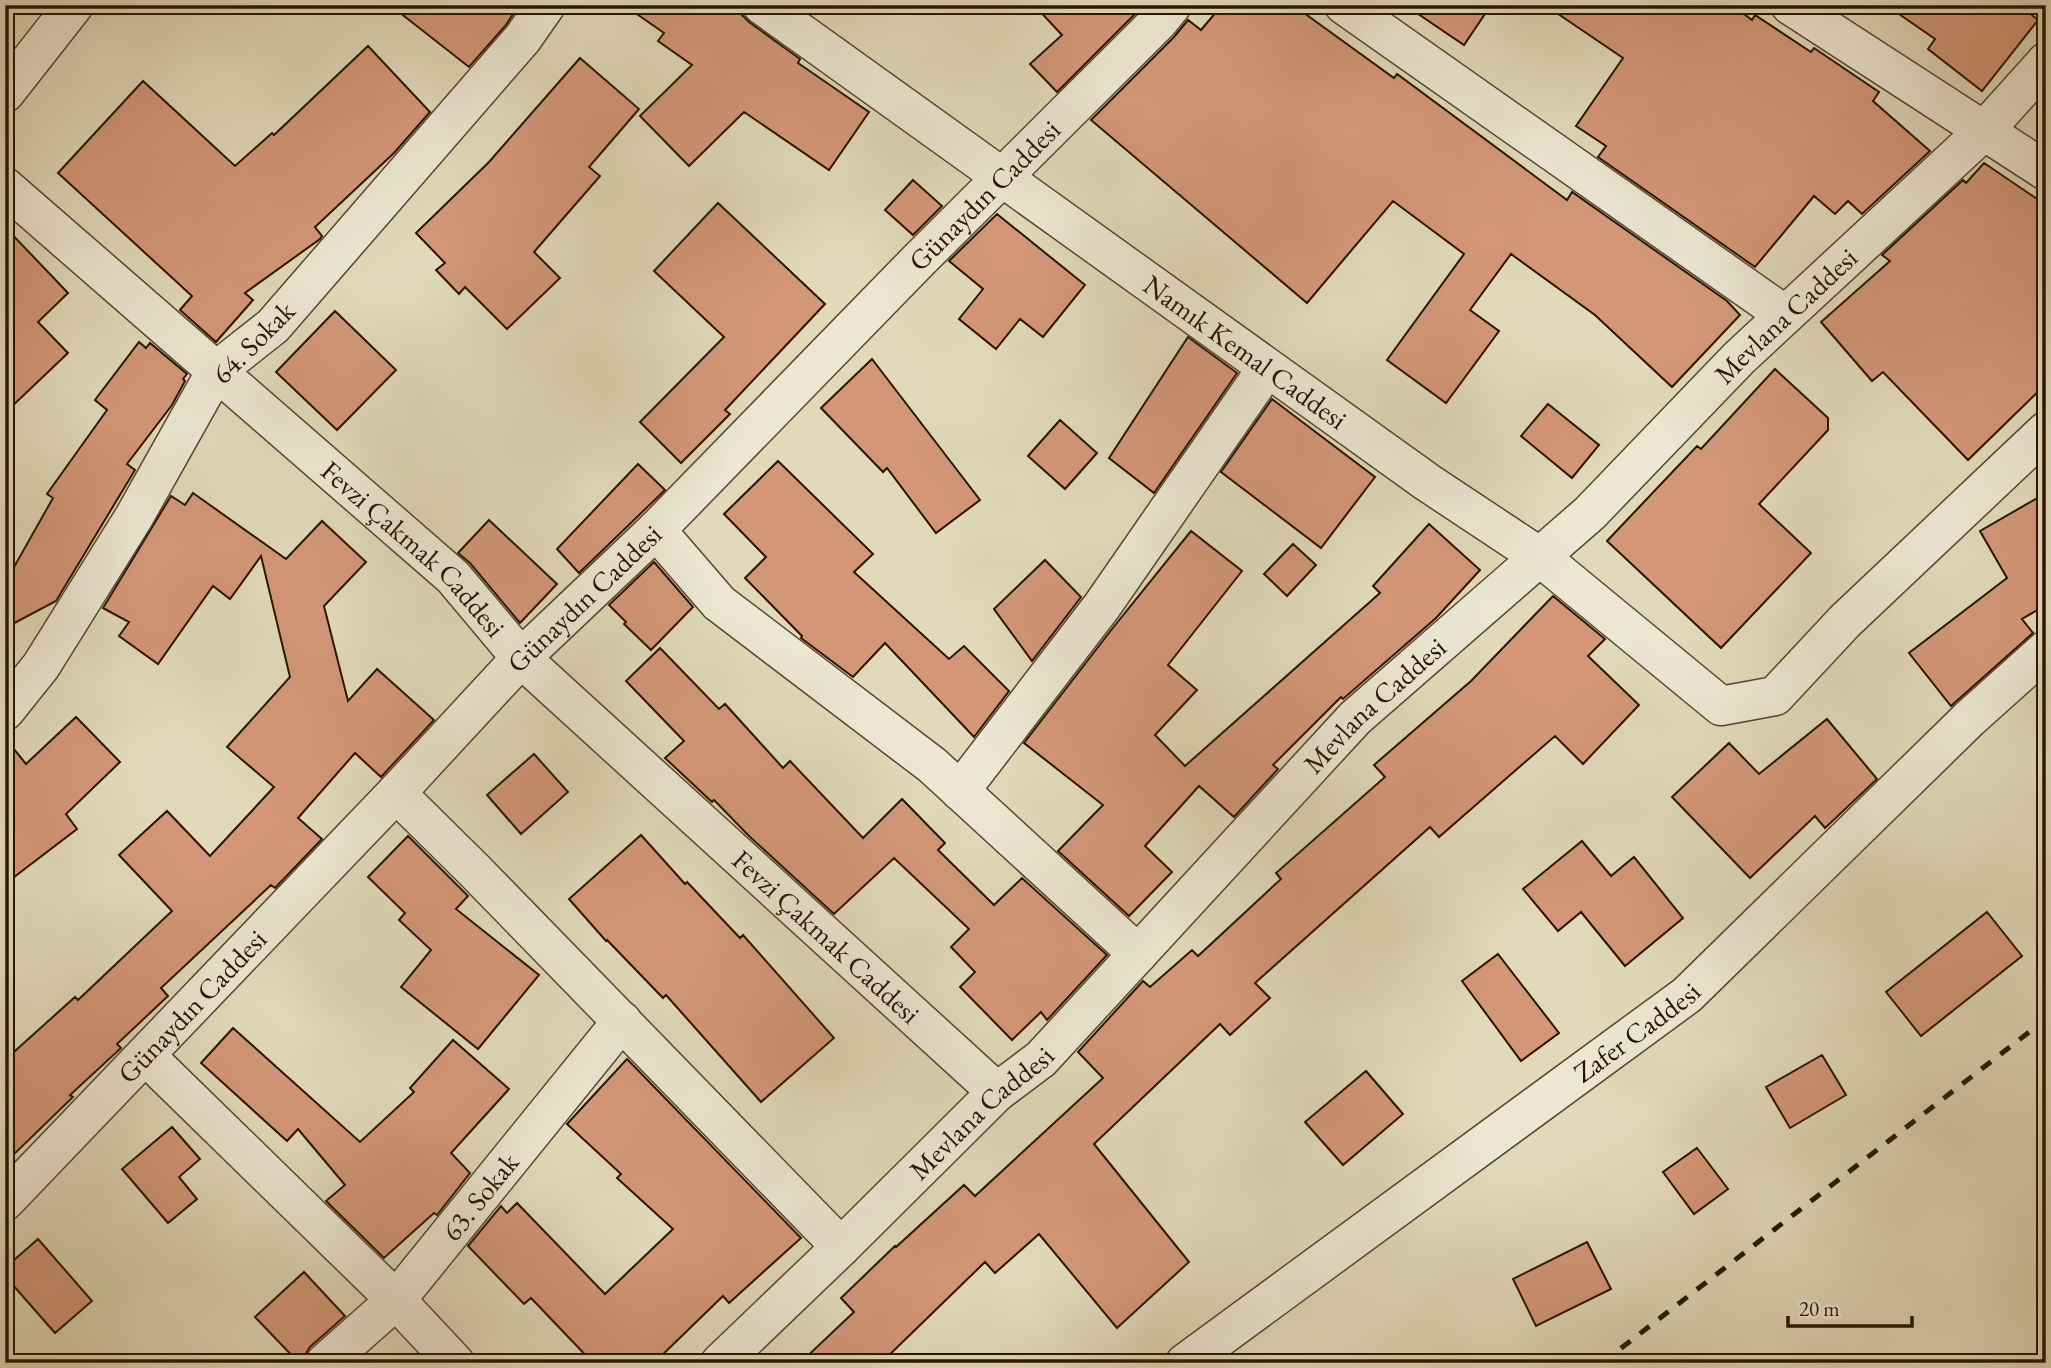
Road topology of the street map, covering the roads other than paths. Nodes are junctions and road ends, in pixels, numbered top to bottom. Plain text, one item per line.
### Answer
1 (74, 5) edge
2 (546, 5) edge
3 (762, 5) edge
4 (1172, 5) edge
5 (1343, 5) edge
6 (1790, 5) edge
7 (2046, 62) edge
8 (5, 93) edge
9 (1984, 131) junction
10 (2046, 171) edge
11 (1001, 178) junction
12 (5, 187) edge
13 (1785, 315) junction
14 (1267, 368) junction
15 (216, 371) junction
16 (2046, 431) edge
17 (656, 530) junction
18 (1540, 557) junction
19 (2046, 650) edge
20 (521, 658) junction
21 (5, 711) edge
22 (960, 791) junction
23 (396, 793) junction
24 (1138, 954) junction
25 (622, 1021) junction
26 (145, 1055) junction
27 (997, 1092) junction
28 (8, 1193) edge
29 (841, 1247) junction
30 (396, 1300) junction
31 (325, 1363) edge
32 (454, 1363) edge
33 (720, 1363) edge
34 (1185, 1363) edge

1 - 8 street
2 - 15 street, 64. Sokak
3 - 11 street, Namık Kemal Caddesi
4 - 11 street, Günaydın Caddesi
5 - 13 street
6 - 9 street
7 - 9 street, Mevlana Caddesi
9 - 10 street
9 - 13 street, Mevlana Caddesi
11 - 14 street, Namık Kemal Caddesi
11 - 17 street, Günaydın Caddesi
12 - 15 street, Fevzi Çakmak Caddesi
13 - 18 street, Mevlana Caddesi
14 - 18 street, Namık Kemal Caddesi
14 - 22 street
15 - 20 street, Fevzi Çakmak Caddesi
15 - 21 street, 64. Sokak
16 - 18 street, Namık Kemal Caddesi
17 - 20 street, Günaydın Caddesi
17 - 22 street
18 - 24 street, Mevlana Caddesi
19 - 34 street, Zafer Caddesi
20 - 23 street, Günaydın Caddesi
20 - 27 street, Fevzi Çakmak Caddesi
22 - 24 street
23 - 25 street
23 - 26 street, Günaydın Caddesi
24 - 27 street, Mevlana Caddesi
25 - 29 street
25 - 30 street, 63. Sokak
26 - 28 street, Günaydın Caddesi
26 - 30 street
27 - 29 street, Mevlana Caddesi
29 - 33 street, Mevlana Caddesi
30 - 31 street, 63. Sokak
30 - 32 street

